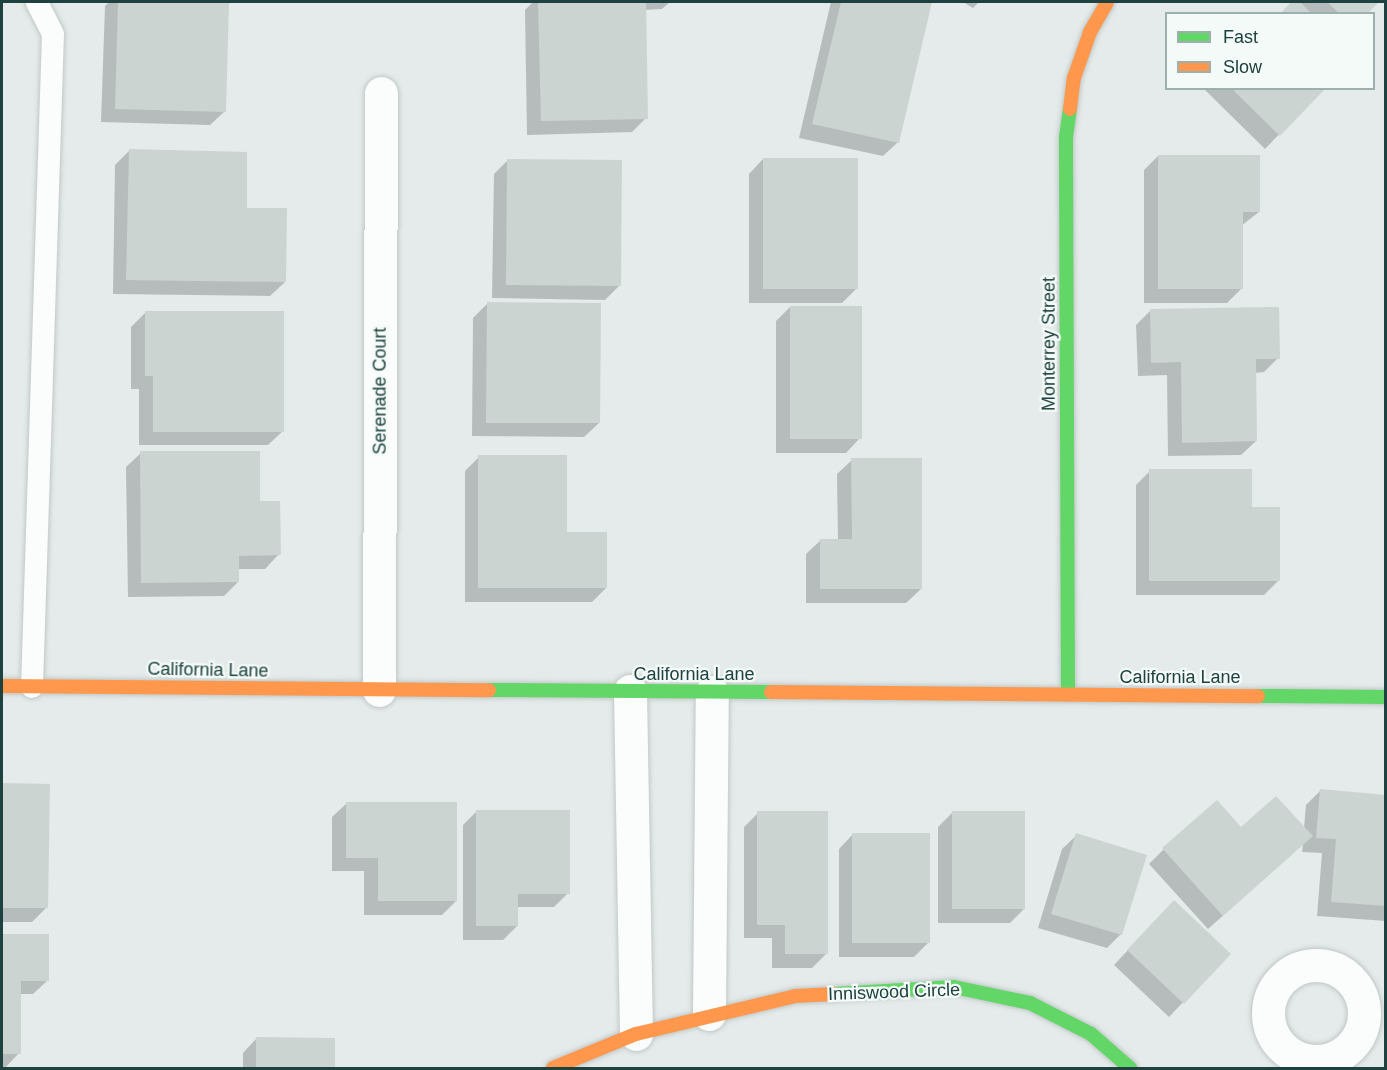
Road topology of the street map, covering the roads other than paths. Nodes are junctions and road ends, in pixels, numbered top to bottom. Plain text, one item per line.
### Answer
1 (37, 2) edge
2 (1107, 2) edge
3 (381, 93) dead end
4 (2, 686) edge
5 (32, 687) junction
6 (379, 690) junction
7 (630, 691) junction
8 (712, 692) junction
9 (1068, 694) junction
10 (1386, 697) edge
11 (709, 1014) junction
12 (636, 1034) junction
13 (553, 1068) edge
14 (1130, 1068) edge

1 - 5 lane
2 - 9 street, Monterrey Street
3 - 6 street, Serenade Court
4 - 5 street, California Lane
5 - 6 street, California Lane
6 - 7 street, California Lane
7 - 8 street, California Lane
7 - 12 street
8 - 9 street, California Lane
8 - 11 street
9 - 10 street, California Lane
11 - 12 street, Inniswood Circle
11 - 14 street, Inniswood Circle
12 - 13 street, Inniswood Circle

